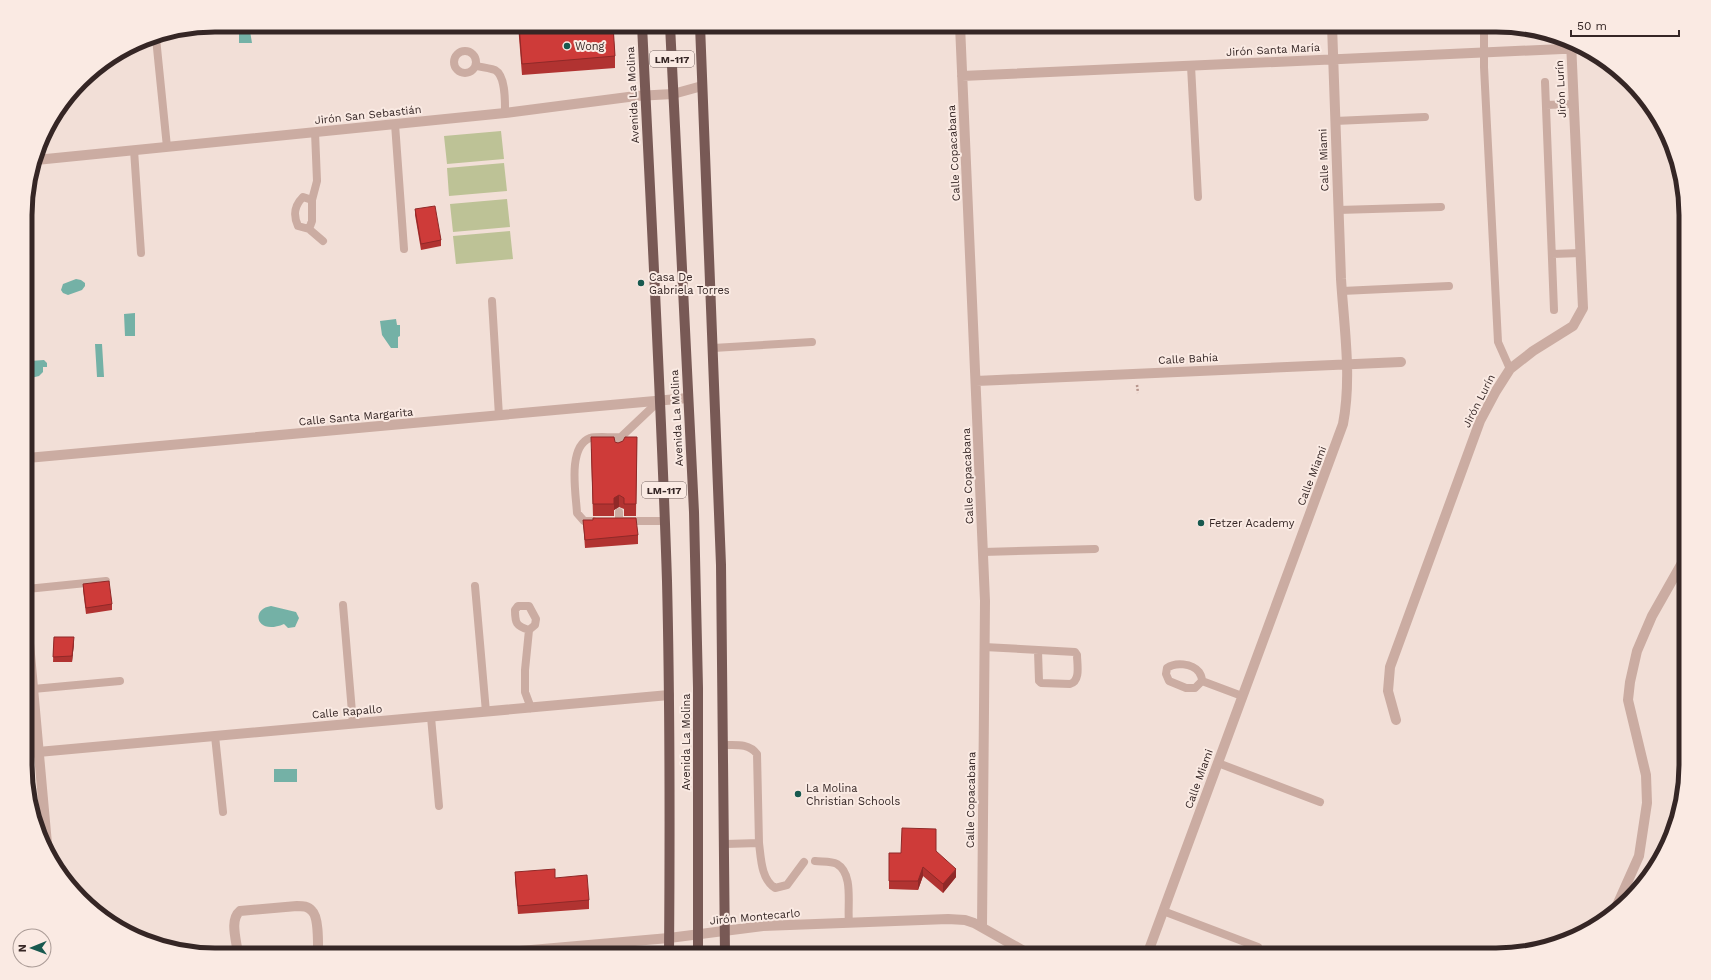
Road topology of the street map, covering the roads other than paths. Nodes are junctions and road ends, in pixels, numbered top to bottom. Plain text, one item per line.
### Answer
1 (642, 32) edge
2 (670, 32) edge
3 (700, 32) edge
4 (960, 32) edge
5 (1332, 32) edge
6 (1484, 32) edge
7 (156, 42) edge
8 (1565, 46) edge
9 (1571, 48) edge
10 (1485, 52) junction
11 (1333, 59) junction
12 (476, 66) dead end
13 (1191, 66) junction
14 (962, 76) junction
15 (1545, 82) dead end
16 (702, 86) junction
17 (673, 94) junction
18 (645, 95) junction
19 (1574, 104) junction
20 (1546, 105) junction
21 (505, 113) junction
22 (1425, 117) dead end
23 (1335, 121) junction
24 (395, 124) junction
25 (315, 132) junction
26 (167, 147) junction
27 (134, 150) junction
28 (41, 160) edge
29 (1198, 197) dead end
30 (312, 200) junction
31 (1441, 207) dead end
32 (1338, 210) junction
33 (308, 228) junction
34 (324, 241) dead end
35 (404, 249) dead end
36 (142, 253) dead end
37 (1581, 253) junction
38 (1552, 254) junction
39 (1449, 286) dead end
40 (1342, 292) junction
41 (492, 301) dead end
42 (1554, 310) dead end
43 (812, 342) dead end
44 (713, 348) junction
45 (1401, 362) dead end
46 (1346, 364) junction
47 (1510, 369) junction
48 (976, 381) junction
49 (688, 398) junction
50 (660, 400) junction
51 (500, 416) junction
52 (621, 437) junction
53 (620, 448) edge
54 (32, 458) edge
55 (619, 512) dead end
56 (598, 521) edge
57 (665, 521) junction
58 (1095, 549) dead end
59 (983, 552) junction
60 (1679, 568) edge
61 (106, 581) edge
62 (475, 586) dead end
63 (32, 588) edge
64 (343, 605) dead end
65 (529, 630) dead end
66 (984, 647) junction
67 (1038, 651) junction
68 (120, 681) dead end
69 (1202, 681) dead end
70 (32, 689) joint
71 (669, 695) junction
72 (1242, 696) junction
73 (532, 708) junction
74 (486, 712) junction
75 (431, 717) junction
76 (1396, 720) dead end
77 (353, 724) junction
78 (215, 736) junction
79 (723, 745) junction
80 (39, 752) junction
81 (32, 753) edge
82 (1218, 763) junction
83 (1320, 802) dead end
84 (439, 806) dead end
85 (223, 812) dead end
86 (46, 836) edge
87 (759, 843) junction
88 (725, 844) junction
89 (815, 861) dead end
90 (804, 862) dead end
91 (1619, 901) edge
92 (1164, 911) junction
93 (849, 923) junction
94 (982, 927) junction
95 (725, 931) junction
96 (698, 935) junction
97 (669, 938) junction
98 (1258, 947) dead end
99 (237, 948) edge
100 (318, 948) edge
101 (554, 948) edge
102 (669, 948) edge
103 (698, 948) edge
104 (726, 948) edge
105 (1020, 948) edge
106 (1150, 948) edge

1 - 18 main road, Avenida La Molina / LM-117
2 - 17 main road, Avenida La Molina / LM-117
3 - 16 main road, LM-117
4 - 14 street, Calle Copacabana
5 - 11 street, Calle Miami
6 - 10 lane
7 - 26 lane
8 - 10 street, Jirón Santa María
9 - 19 street, Jirón Lurín
10 - 11 street, Jirón Santa María
10 - 47 lane
11 - 13 street, Jirón Santa María
11 - 23 street, Calle Miami
12 - 21 lane
13 - 14 street, Jirón Santa María
13 - 29 lane
14 - 48 street, Calle Copacabana
15 - 20 lane
16 - 17 street, Jirón San Sebastián
16 - 44 main road, LM-117
17 - 18 street, Jirón San Sebastián
17 - 49 main road, Avenida La Molina / LM-117
18 - 21 street, Jirón San Sebastián
18 - 50 main road, Avenida La Molina / LM-117
19 - 20 lane
19 - 37 street, Jirón Lurín
20 - 38 lane
21 - 24 street, Jirón San Sebastián
22 - 23 lane
23 - 32 street, Calle Miami
24 - 25 street, Jirón San Sebastián
24 - 35 lane
25 - 26 street, Jirón San Sebastián
25 - 30 lane
26 - 27 street, Jirón San Sebastián
27 - 28 street, Jirón San Sebastián
27 - 36 lane
30 - 33 lane
30 - 33 lane
31 - 32 lane
32 - 40 street, Calle Miami
33 - 34 lane
37 - 38 lane
37 - 47 street, Jirón Lurín
38 - 42 lane
39 - 40 lane
40 - 46 street, Calle Miami
41 - 51 lane
43 - 44 lane
44 - 79 main road, LM-117
45 - 46 street, Calle Bahía
46 - 48 street, Calle Bahía
46 - 72 street, Calle Miami
47 - 76 street, Jirón Lurín
48 - 59 street, Calle Copacabana
49 - 50 street, Calle Santa Margarita
49 - 96 main road, Avenida La Molina / LM-117
50 - 51 street, Calle Santa Margarita
50 - 52 lane
50 - 57 main road, Avenida La Molina / LM-117
51 - 54 street, Calle Santa Margarita
52 - 53 lane
52 - 56 lane
55 - 57 lane
57 - 71 main road, Avenida La Molina / LM-117
58 - 59 lane
59 - 66 street, Calle Copacabana
60 - 91 street
61 - 63 lane
62 - 74 lane
64 - 77 lane
65 - 73 lane
66 - 67 lane
66 - 94 street, Calle Copacabana
67 - 67 lane
68 - 70 lane
69 - 72 lane
70 - 80 street
71 - 73 street, Calle Rapallo
71 - 97 main road, Avenida La Molina / LM-117
72 - 82 street, Calle Miami
73 - 74 street, Calle Rapallo
74 - 75 street, Calle Rapallo
75 - 77 street, Calle Rapallo
75 - 84 lane
77 - 78 street, Calle Rapallo
78 - 80 street, Calle Rapallo
78 - 85 lane
79 - 87 lane
79 - 88 main road, LM-117
80 - 81 street, Calle Rapallo
80 - 86 street
82 - 83 lane
82 - 92 street, Calle Miami
87 - 88 lane
87 - 90 lane
88 - 95 main road, LM-117
89 - 93 lane
92 - 98 lane
92 - 106 street, Calle Miami
93 - 94 street, Jirón Montecarlo
93 - 95 street, Jirón Montecarlo
94 - 105 street, Jirón Montecarlo
95 - 96 street, Jirón Montecarlo
95 - 104 main road, LM-117
96 - 97 street, Jirón Montecarlo
96 - 103 main road, Avenida La Molina / LM-117
97 - 101 street, Jirón Montecarlo
97 - 102 main road, Avenida La Molina / LM-117
99 - 100 street

